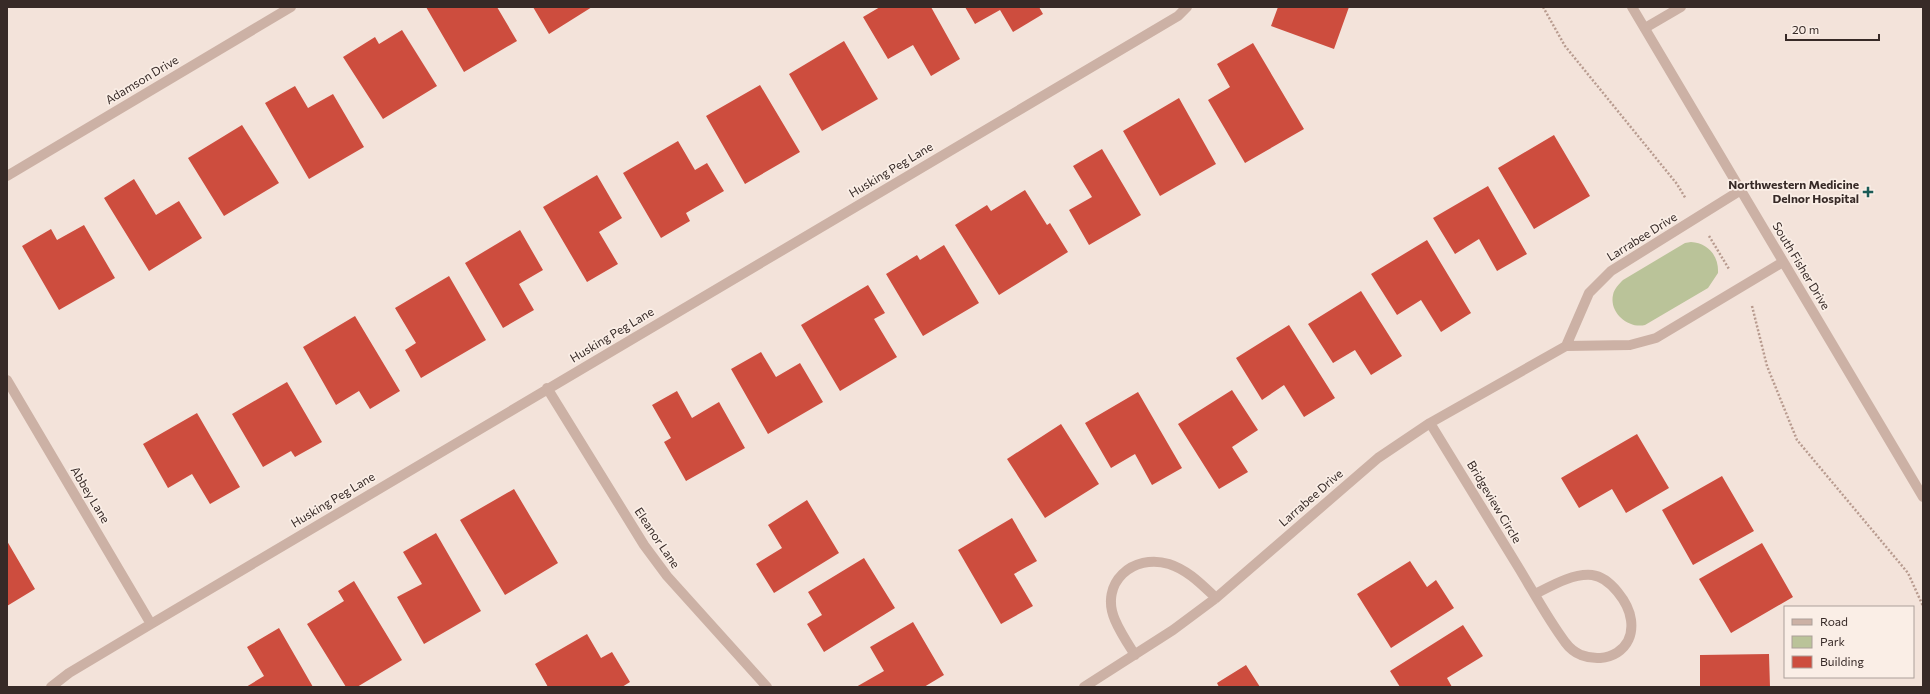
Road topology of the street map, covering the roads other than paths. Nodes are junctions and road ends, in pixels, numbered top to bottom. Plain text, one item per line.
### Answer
1 (291, 7) edge
2 (1187, 7) edge
3 (1632, 7) edge
4 (1681, 7) edge
5 (1645, 28) junction
6 (7, 176) edge
7 (1741, 190) junction
8 (1783, 262) junction
9 (1566, 346) junction
10 (7, 380) edge
11 (547, 388) junction
12 (1430, 423) junction
13 (1923, 497) edge
14 (1535, 594) junction
15 (1216, 598) junction
16 (151, 624) junction
17 (1135, 655) junction
18 (51, 687) edge
19 (767, 687) edge
20 (1084, 687) edge

1 - 6 street, Adamson Drive
2 - 11 street, Husking Peg Lane
3 - 5 street, South Fisher Drive
4 - 5 street
5 - 7 street, South Fisher Drive
7 - 8 street, South Fisher Drive
7 - 9 street, Larrabee Drive
8 - 9 street, Larrabee Drive
8 - 13 street, South Fisher Drive
9 - 12 street, Larrabee Drive
10 - 16 street, Abbey Lane
11 - 16 street, Husking Peg Lane
11 - 19 street, Eleanor Lane
12 - 14 street, Bridgeview Circle
12 - 15 street, Larrabee Drive
14 - 14 street, Bridgeview Circle
15 - 17 street, Larrabee Drive
15 - 17 street
16 - 18 street, Husking Peg Lane
17 - 20 street, Larrabee Drive

